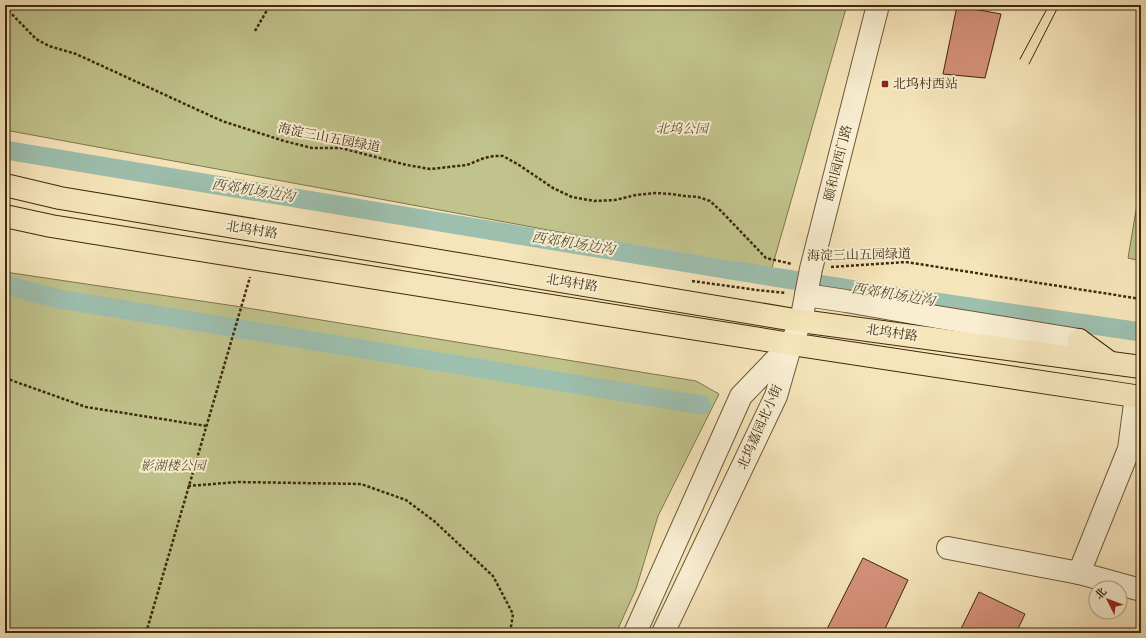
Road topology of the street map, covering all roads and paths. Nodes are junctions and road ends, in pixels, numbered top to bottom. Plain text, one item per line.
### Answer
1 (270, 5) edge
2 (878, 5) edge
3 (5, 7) edge
4 (255, 31) dead end
5 (5, 186) edge
6 (5, 216) edge
7 (256, 259) junction
8 (811, 269) junction
9 (806, 295) junction
10 (1141, 299) edge
11 (801, 321) junction
12 (1079, 340) joint
13 (791, 344) junction
14 (1110, 363) junction
15 (1141, 367) edge
16 (5, 378) edge
17 (1138, 397) edge
18 (206, 426) junction
19 (188, 486) junction
20 (948, 548) dead end
21 (1079, 573) junction
22 (1141, 590) edge
23 (146, 633) edge
24 (510, 633) edge
25 (635, 633) edge
26 (663, 633) edge

1 - 4 path
2 - 8 street, 颐和园西门路
3 - 8 path, 海淀三山五园绿道
5 - 11 main road, 北坞村路
6 - 7 main road, 北坞村路
7 - 13 main road, 北坞村路
7 - 18 path
8 - 9 street, 颐和园西门路
8 - 10 path, 海淀三山五园绿道
9 - 11 street, 颐和园西门路
9 - 12 street, 北坞村路
11 - 13 street, 颐和园西门路
11 - 14 main road, 北坞村路
12 - 14 main road
13 - 17 main road, 北坞村路
13 - 25 street, 北坞嘉园北小街
13 - 26 street, 北坞嘉园北小街
14 - 15 main road, 北坞村路
16 - 18 path
17 - 21 street
18 - 19 path
19 - 23 path
19 - 24 path
20 - 21 street
21 - 22 street

